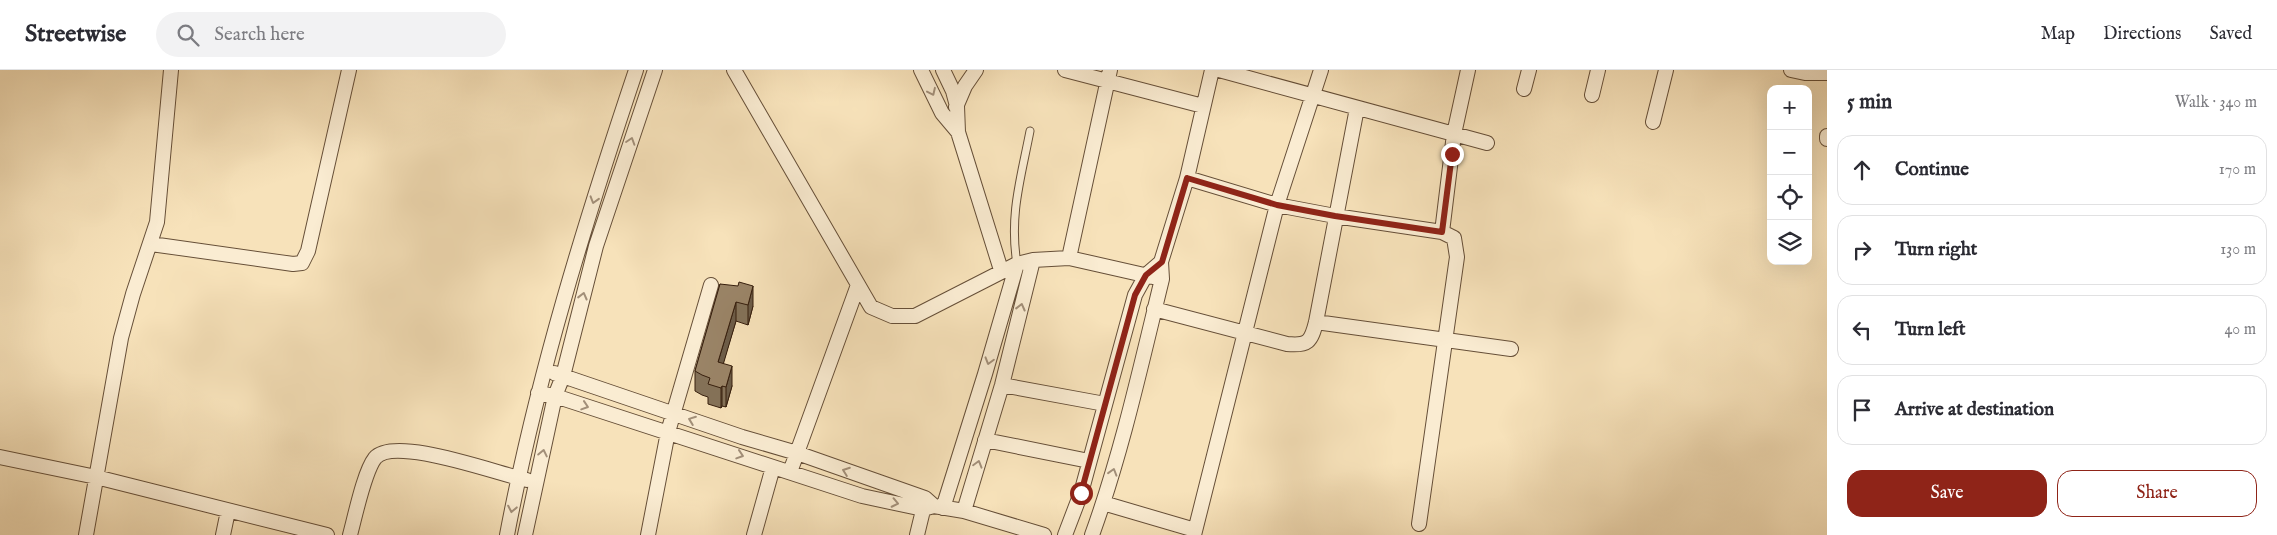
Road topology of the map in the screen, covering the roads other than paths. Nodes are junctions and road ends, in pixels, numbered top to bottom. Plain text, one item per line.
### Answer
1 (171, 70) edge
2 (349, 70) edge
3 (636, 70) edge
4 (655, 70) edge
5 (734, 70) edge
6 (922, 70) edge
7 (944, 70) edge
8 (976, 70) edge
9 (1065, 70) edge
10 (1212, 70) edge
11 (1219, 70) edge
12 (1321, 70) edge
13 (1468, 70) edge
14 (1529, 70) edge
15 (1598, 70) edge
16 (1666, 70) edge
17 (1796, 71) edge
18 (1827, 73) edge
19 (1108, 76) edge
20 (1524, 89) dead end
21 (1592, 95) dead end
22 (1314, 96) junction
23 (957, 106) junction
24 (1203, 106) junction
25 (1357, 108) junction
26 (942, 113) junction
27 (1652, 122) dead end
28 (1030, 131) dead end
29 (958, 132) junction
30 (1454, 134) junction
31 (1487, 143) dead end
32 (1187, 178) junction
33 (1277, 205) junction
34 (1335, 216) junction
35 (1442, 232) junction
36 (151, 244) junction
37 (1069, 258) junction
38 (1033, 260) junction
39 (1162, 262) junction
40 (1017, 264) junction
41 (1001, 270) junction
42 (1146, 275) junction
43 (1162, 279) junction
44 (711, 285) dead end
45 (858, 285) junction
46 (1154, 309) junction
47 (1316, 322) junction
48 (1244, 333) junction
49 (1445, 339) junction
50 (1511, 349) dead end
51 (546, 371) junction
52 (563, 376) junction
53 (1002, 385) junction
54 (538, 393) junction
55 (555, 396) junction
56 (1105, 404) junction
57 (674, 412) junction
58 (668, 432) junction
59 (985, 440) junction
60 (797, 453) junction
61 (0, 457) edge
62 (1090, 461) junction
63 (773, 467) junction
64 (790, 472) junction
65 (96, 476) junction
66 (518, 478) junction
67 (536, 482) junction
68 (1103, 503) junction
69 (931, 505) junction
70 (228, 511) junction
71 (964, 511) junction
72 (1419, 524) dead end
73 (292, 531) edge
74 (1194, 533) edge
75 (86, 535) edge
76 (223, 535) edge
77 (327, 535) edge
78 (350, 535) edge
79 (507, 535) edge
80 (525, 535) edge
81 (648, 535) edge
82 (754, 535) edge
83 (917, 535) edge
84 (1044, 535) edge
85 (1065, 535) edge
86 (1092, 535) edge

1 - 36 street
2 - 36 street
3 -> 51 street
52 -> 4 street
5 - 45 street
6 -> 26 street
7 - 23 street
8 - 23 street
9 - 19 street
10 - 24 street
11 - 22 street
12 - 22 street
13 - 30 street
14 - 20 street
15 - 21 street
16 - 27 street
17 - 18 street
19 - 24 street
19 - 37 street
22 - 25 street
22 - 33 street
23 - 26 street
23 - 29 street
24 - 32 street
25 - 30 street
25 - 34 street
26 - 29 street
28 - 40 lane
29 - 41 street
30 - 31 street
30 - 35 street
32 - 33 street
32 - 39 street
33 - 34 street
33 - 48 street
34 - 35 street
34 - 47 street
35 - 49 street
36 - 65 street
37 - 38 street
37 - 42 street
38 - 40 street
53 -> 38 street
39 - 42 street
39 - 43 street
40 - 41 street
40 -> 69 street
41 - 45 street
42 - 43 street
42 - 56 street
43 - 46 street
44 - 57 street
45 - 60 street
46 - 48 street
68 -> 46 street
47 - 48 street
47 - 49 street
48 - 74 street
49 - 50 street
49 - 72 street
51 - 52 street
51 - 54 street
52 - 55 street
52 - 57 street
53 - 56 street
53 - 59 street
54 - 55 street
54 - 66 street
55 -> 58 street
67 -> 55 street
56 - 62 street
57 - 58 street
60 -> 57 street
58 -> 63 street
58 - 81 street
59 - 62 street
71 -> 59 street
60 - 64 street
69 -> 60 street
61 - 65 street
62 - 85 street
63 - 64 street
63 - 82 street
64 -> 69 street
65 - 70 street
65 - 75 street
66 - 67 street
66 - 78 street
66 -> 79 street
67 - 80 street
68 - 74 street
68 - 86 street
69 - 71 street
69 - 83 street
70 - 73 street
70 - 76 street
71 - 84 street
73 - 77 street

